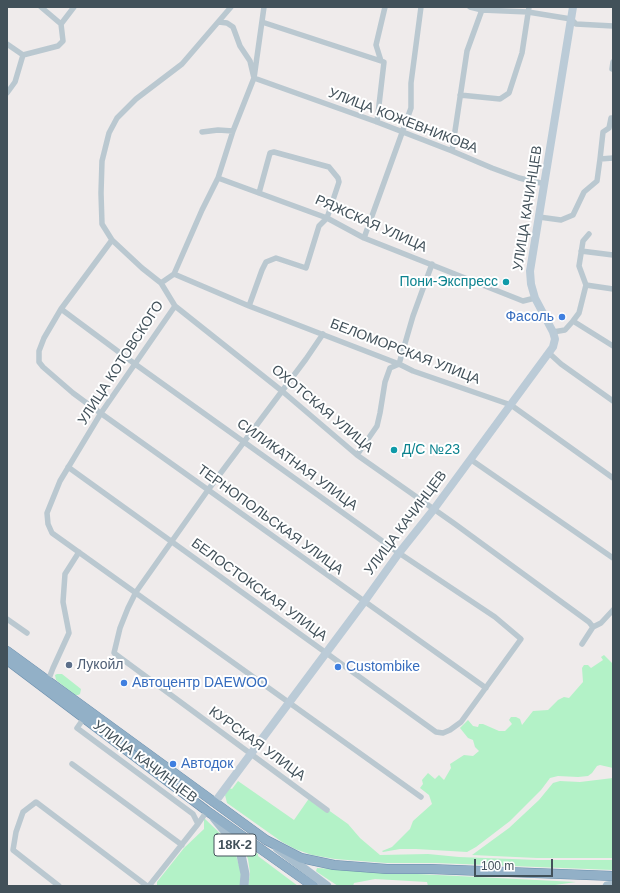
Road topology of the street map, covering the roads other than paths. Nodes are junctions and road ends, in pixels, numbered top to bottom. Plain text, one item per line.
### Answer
1 (41, 7) edge
2 (74, 7) edge
3 (231, 7) edge
4 (264, 7) edge
5 (385, 7) edge
6 (420, 7) edge
7 (470, 7) edge
8 (573, 7) edge
9 (483, 8) edge
10 (528, 10) edge
11 (571, 19) junction
12 (219, 22) junction
13 (262, 22) junction
14 (61, 24) junction
15 (613, 26) edge
16 (7, 44) edge
17 (23, 55) junction
18 (381, 61) junction
19 (613, 62) edge
20 (612, 69) dead end
21 (254, 78) junction
22 (7, 93) edge
23 (460, 94) junction
24 (611, 118) dead end
25 (377, 122) junction
26 (233, 131) junction
27 (202, 132) dead end
28 (403, 132) junction
29 (452, 150) junction
30 (613, 158) edge
31 (600, 160) junction
32 (218, 178) junction
33 (544, 184) junction
34 (259, 193) junction
35 (539, 217) junction
36 (327, 218) junction
37 (589, 234) dead end
38 (364, 238) junction
39 (112, 240) junction
40 (581, 252) junction
41 (613, 255) edge
42 (432, 264) junction
43 (174, 274) junction
44 (161, 283) junction
45 (586, 285) junction
46 (613, 289) edge
47 (535, 298) junction
48 (175, 306) junction
49 (249, 306) junction
50 (61, 309) junction
51 (573, 321) junction
52 (554, 332) junction
53 (323, 334) junction
54 (613, 346) edge
55 (549, 353) junction
56 (135, 364) junction
57 (399, 364) junction
58 (282, 391) junction
59 (613, 401) edge
60 (512, 404) junction
61 (101, 413) junction
62 (244, 442) junction
63 (357, 455) junction
64 (470, 458) junction
65 (68, 467) junction
66 (613, 478) edge
67 (208, 490) junction
68 (434, 509) junction
69 (172, 541) junction
70 (79, 552) junction
71 (399, 553) junction
72 (613, 558) edge
73 (136, 592) junction
74 (364, 602) junction
75 (613, 610) edge
76 (7, 619) edge
77 (593, 627) junction
78 (27, 633) dead end
79 (582, 644) dead end
80 (7, 651) edge
81 (326, 653) junction
82 (7, 660) edge
83 (48, 681) junction
84 (486, 688) junction
85 (288, 702) junction
86 (84, 718) junction
87 (251, 755) junction
88 (72, 764) dead end
89 (421, 797) dead end
90 (214, 802) junction
91 (327, 810) dead end
92 (207, 811) junction
93 (198, 824) junction
94 (266, 840) junction
95 (182, 845) junction
96 (613, 876) edge
97 (613, 885) edge
98 (59, 886) edge
99 (148, 886) edge
100 (244, 886) edge
101 (313, 886) edge
102 (327, 886) edge
103 (607, 886) edge

1 - 14 street
2 - 14 street
3 - 12 street
4 - 13 street
5 - 18 street
6 - 28 street
7 - 9 street
8 - 11 main road, УЛИЦА КАЧИНЦЕВ
9 - 10 street
9 - 23 street
10 - 11 street
10 - 23 street
11 - 15 street
11 - 33 main road, УЛИЦА КАЧИНЦЕВ
12 - 21 street
12 - 39 street
13 - 18 street
13 - 21 street
14 - 17 street
16 - 17 street
17 - 22 street
18 - 25 street
19 - 20 street
21 - 25 street, УЛИЦА КОЖЕВНИКОВА
21 - 26 street
23 - 29 street
24 - 31 street
25 - 28 street, УЛИЦА КОЖЕВНИКОВА
26 - 27 street
26 - 32 street
28 - 29 street, УЛИЦА КОЖЕВНИКОВА
28 - 38 street
29 - 33 street, УЛИЦА КОЖЕВНИКОВА
30 - 31 street
31 - 35 street
32 - 34 street, РЯЖСКАЯ УЛИЦА
32 - 43 street
33 - 35 main road, УЛИЦА КАЧИНЦЕВ
34 - 36 street, РЯЖСКАЯ УЛИЦА
34 - 36 street
35 - 47 main road, УЛИЦА КАЧИНЦЕВ
36 - 38 street, РЯЖСКАЯ УЛИЦА
36 - 49 street
37 - 40 street
38 - 42 street, РЯЖСКАЯ УЛИЦА
39 - 44 street
39 - 50 street
40 - 41 street
40 - 45 street
42 - 47 street, РЯЖСКАЯ УЛИЦА
42 - 57 street
43 - 44 street, УЛИЦА КОТОВСКОГО
43 - 49 street, БЕЛОМОРСКАЯ УЛИЦА
44 - 48 street, УЛИЦА КОТОВСКОГО
45 - 46 street
45 - 51 street
47 - 52 main road, УЛИЦА КАЧИНЦЕВ
48 - 56 street, УЛИЦА КОТОВСКОГО
48 - 58 street, ОХОТСКАЯ УЛИЦА
49 - 53 street, БЕЛОМОРСКАЯ УЛИЦА
50 - 56 street, СИЛИКАТНАЯ УЛИЦА
50 - 61 street, ТЕРНОПОЛЬСКАЯ УЛИЦА
51 - 52 street
51 - 54 street
52 - 55 main road, УЛИЦА КАЧИНЦЕВ
53 - 57 street, БЕЛОМОРСКАЯ УЛИЦА
53 - 58 street
55 - 59 street
55 - 60 main road, УЛИЦА КАЧИНЦЕВ
56 - 61 street, УЛИЦА КОТОВСКОГО
56 - 62 street, СИЛИКАТНАЯ УЛИЦА
57 - 60 street, БЕЛОМОРСКАЯ УЛИЦА
57 - 63 street
58 - 62 street
58 - 63 street, ОХОТСКАЯ УЛИЦА
60 - 64 main road, УЛИЦА КАЧИНЦЕВ
60 - 66 street, БЕЛОМОРСКАЯ УЛИЦА
61 - 65 street, УЛИЦА КОТОВСКОГО
61 - 67 street, ТЕРНОПОЛЬСКАЯ УЛИЦА
62 - 67 street
62 - 71 street, СИЛИКАТНАЯ УЛИЦА
63 - 68 street, ОХОТСКАЯ УЛИЦА
64 - 68 main road, УЛИЦА КАЧИНЦЕВ
64 - 72 street
65 - 69 street, БЕЛОСТОКСКАЯ УЛИЦА
65 - 70 street, УЛИЦА КОТОВСКОГО
67 - 69 street
67 - 74 street, ТЕРНОПОЛЬСКАЯ УЛИЦА
68 - 71 main road, УЛИЦА КАЧИНЦЕВ
68 - 77 street, ОХОТСКАЯ УЛИЦА
69 - 73 street
69 - 81 street, БЕЛОСТОКСКАЯ УЛИЦА
70 - 73 street, УЛИЦА КОТОВСКОГО
70 - 83 street
71 - 74 main road, УЛИЦА КАЧИНЦЕВ
71 - 84 street, СИЛИКАТНАЯ УЛИЦА
73 - 85 street, УЛИЦА КОТОВСКОГО
73 - 87 street, КУРСКАЯ УЛИЦА
74 - 81 main road, УЛИЦА КАЧИНЦЕВ
74 - 84 street, ТЕРНОПОЛЬСКАЯ УЛИЦА
75 - 77 street
76 - 78 street
77 - 79 street
80 - 83 highway
81 - 84 street, БЕЛОСТОКСКАЯ УЛИЦА
81 - 85 main road, УЛИЦА КАЧИНЦЕВ
82 - 86 highway
83 - 90 highway
85 - 87 main road, УЛИЦА КАЧИНЦЕВ
85 - 89 street, УЛИЦА КОТОВСКОГО
86 - 92 highway
86 - 93 street, УЛИЦА КАЧИНЦЕВ
87 - 90 main road, УЛИЦА КАЧИНЦЕВ
87 - 91 street, КУРСКАЯ УЛИЦА
88 - 95 street
90 - 94 highway
92 - 93 street
92 - 100 main road, 18К-2
92 - 101 highway
93 - 95 street, УЛИЦА КАЧИНЦЕВ
94 - 96 highway
94 - 102 main road
95 - 99 street, УЛИЦА КАЧИНЦЕВ
97 - 103 main road
98 - 99 street

